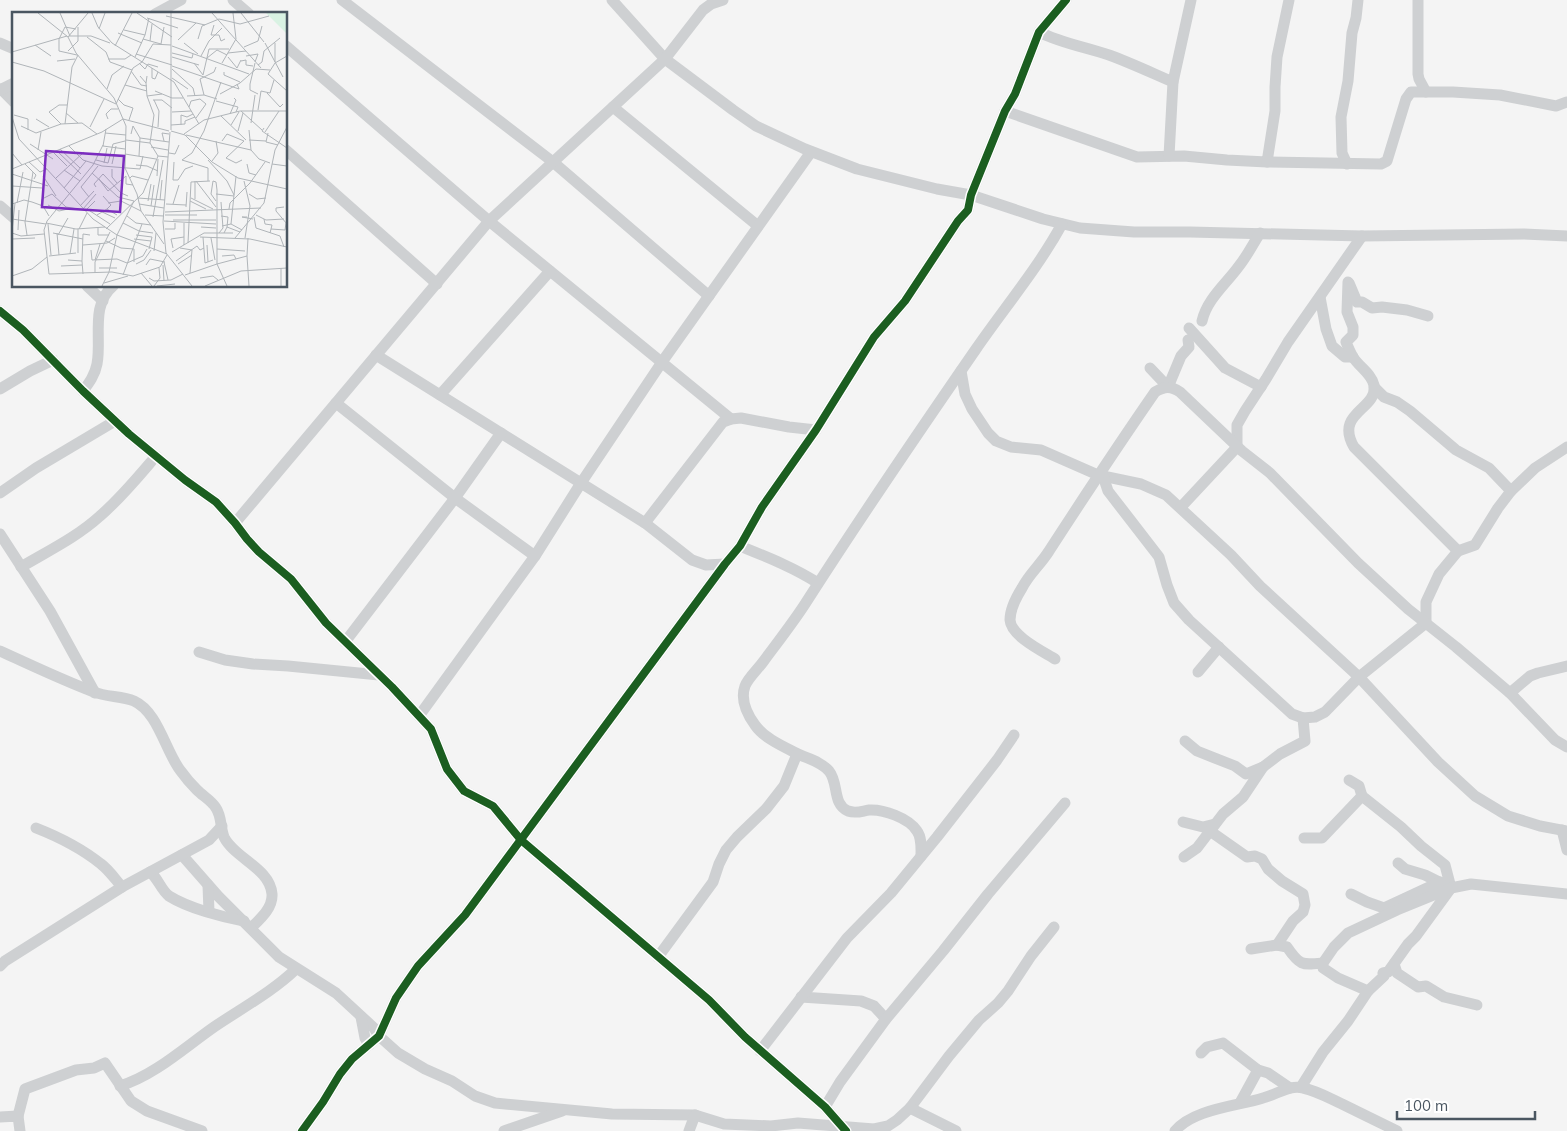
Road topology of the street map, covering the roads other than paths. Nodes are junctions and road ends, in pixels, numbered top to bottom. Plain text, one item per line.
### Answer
1 (181, 0) edge
2 (233, 0) edge
3 (342, 0) edge
4 (612, 0) edge
5 (723, 0) edge
6 (1066, 0) edge
7 (1191, 0) edge
8 (1289, 0) edge
9 (1358, 0) edge
10 (1418, 0) edge
11 (166, 3) edge
12 (157, 12) edge
13 (247, 12) edge
14 (1039, 32) junction
15 (0, 43) edge
16 (288, 48) edge
17 (12, 49) edge
18 (665, 59) junction
19 (1419, 79) junction
20 (1173, 82) junction
21 (1, 90) edge
22 (1414, 92) junction
23 (1426, 92) junction
24 (12, 100) edge
25 (1567, 102) edge
26 (613, 107) junction
27 (1005, 111) junction
28 (288, 152) edge
29 (811, 152) junction
30 (1169, 156) junction
31 (553, 162) junction
32 (1267, 162) junction
33 (1347, 164) junction
34 (971, 195) junction
35 (0, 206) edge
36 (12, 216) edge
37 (489, 221) junction
38 (1062, 224) junction
39 (758, 226) junction
40 (1260, 233) junction
41 (1362, 236) junction
42 (1567, 236) edge
43 (1339, 269) junction
44 (550, 271) junction
45 (1348, 282) junction
46 (437, 284) junction
47 (95, 288) edge
48 (108, 291) edge
49 (709, 296) junction
50 (1320, 297) junction
51 (0, 311) edge
52 (1428, 316) dead end
53 (1202, 321) dead end
54 (376, 355) junction
55 (1353, 357) junction
56 (53, 360) junction
57 (662, 362) junction
58 (1150, 368) dead end
59 (961, 371) junction
60 (1168, 387) junction
61 (1261, 387) junction
62 (1374, 387) junction
63 (0, 389) edge
64 (948, 390) junction
65 (83, 391) junction
66 (964, 394) junction
67 (440, 395) junction
68 (336, 403) junction
69 (731, 419) junction
70 (115, 420) junction
71 (1237, 425) junction
72 (816, 430) junction
73 (1220, 430) junction
74 (501, 433) junction
75 (1237, 447) junction
76 (1567, 447) edge
77 (156, 456) junction
78 (1101, 476) junction
79 (581, 483) junction
80 (1512, 491) junction
81 (0, 493) edge
82 (455, 498) junction
83 (1181, 507) junction
84 (235, 523) junction
85 (645, 523) junction
86 (0, 534) edge
87 (740, 546) junction
88 (1458, 551) junction
89 (535, 556) junction
90 (725, 564) junction
91 (21, 566) junction
92 (818, 583) junction
93 (1426, 623) junction
94 (345, 642) junction
95 (1219, 647) junction
96 (0, 651) edge
97 (199, 652) dead end
98 (1055, 659) dead end
99 (1567, 666) edge
100 (1198, 672) dead end
101 (379, 675) junction
102 (1359, 677) junction
103 (95, 692) junction
104 (1510, 693) junction
105 (419, 716) junction
106 (1303, 718) junction
107 (1014, 735) dead end
108 (1185, 741) dead end
109 (1567, 747) edge
110 (797, 754) junction
111 (1263, 767) junction
112 (1349, 780) dead end
113 (1362, 796) junction
114 (1065, 803) dead end
115 (1183, 822) dead end
116 (222, 826) junction
117 (1212, 827) junction
118 (36, 828) dead end
119 (1564, 830) edge
120 (1304, 838) dead end
121 (521, 840) junction
122 (1567, 850) edge
123 (182, 855) junction
124 (922, 856) junction
125 (1184, 857) dead end
126 (1398, 863) dead end
127 (150, 872) junction
128 (1440, 882) junction
129 (208, 885) junction
130 (122, 887) junction
131 (1452, 888) junction
132 (1350, 894) dead end
133 (1567, 894) edge
134 (209, 912) junction
135 (247, 925) junction
136 (1054, 927) dead end
137 (1277, 945) junction
138 (1251, 950) dead end
139 (658, 957) junction
140 (1323, 963) junction
141 (1394, 964) junction
142 (0, 966) edge
143 (296, 969) junction
144 (1368, 992) junction
145 (801, 998) junction
146 (1477, 1005) dead end
147 (361, 1017) junction
148 (886, 1019) junction
149 (380, 1036) junction
150 (369, 1045) junction
151 (760, 1051) junction
152 (1201, 1053) dead end
153 (1258, 1070) junction
154 (120, 1086) junction
155 (1295, 1088) junction
156 (1240, 1104) junction
157 (825, 1107) junction
158 (910, 1108) junction
159 (566, 1110) junction
160 (695, 1115) junction
161 (18, 1116) junction
162 (0, 1117) edge
163 (844, 1129) edge
164 (20, 1131) edge
165 (202, 1131) edge
166 (302, 1131) edge
167 (504, 1131) edge
168 (688, 1131) edge
169 (956, 1131) edge
170 (1175, 1131) edge
171 (1397, 1131) edge

1 - 11 street
2 - 13 street
3 - 31 street
4 - 18 street
5 - 18 street
6 - 14 street
7 - 20 street
8 - 32 street
9 - 33 street
10 - 19 street
11 - 12 street
14 - 20 street
14 - 27 street
15 - 17 street
16 - 37 street
18 - 26 street
18 - 29 street
19 - 22 street
19 - 23 street
20 - 30 street
21 - 24 street
22 - 23 street
22 - 33 street
23 - 25 street
26 - 31 street
26 - 39 street
27 - 30 street
27 - 34 street
28 - 46 street
29 - 34 street
29 - 39 street
30 - 32 street
31 - 37 street
31 - 49 street
32 - 33 street
34 - 38 street
34 - 72 street
35 - 36 street
37 - 44 street
37 - 46 street
38 - 40 street
38 - 59 street
39 - 49 street
40 - 41 street
40 - 53 street
41 - 42 street
41 - 43 street
43 - 45 street
43 - 50 street
44 - 57 street
44 - 67 street
45 - 52 street
45 - 55 street
46 - 54 street
47 - 48 street
48 - 65 street
49 - 57 street
50 - 55 street
50 - 61 street
51 - 56 street
54 - 67 street
54 - 68 street
55 - 62 street
56 - 63 street
56 - 65 street
57 - 69 street
57 - 79 street
58 - 60 street
59 - 64 street
59 - 66 street
60 - 61 street
60 - 73 street
60 - 78 street
61 - 71 street
62 - 80 street
62 - 88 street
64 - 66 street
64 - 92 street
65 - 70 street
66 - 78 street
67 - 74 street
68 - 82 street
68 - 84 street
69 - 72 street
69 - 85 street
70 - 77 street
70 - 81 street
71 - 73 street
71 - 75 street
72 - 87 street
73 - 75 street
74 - 79 street
74 - 82 street
75 - 83 street
75 - 93 street
76 - 80 street
77 - 84 street
77 - 91 street
78 - 83 street
78 - 95 street
78 - 98 street
79 - 85 street
79 - 89 street
80 - 88 street
82 - 89 street
82 - 94 street
83 - 102 street
84 - 94 street
85 - 90 street
86 - 91 street
87 - 90 street
87 - 92 street
88 - 93 street
89 - 105 street
90 - 121 street
91 - 103 street
92 - 110 street
93 - 102 street
93 - 104 street
94 - 101 street
95 - 100 street
95 - 106 street
96 - 103 street
97 - 101 street
99 - 104 street
101 - 105 street
102 - 106 street
102 - 119 street
103 - 116 street
104 - 109 street
105 - 121 street
106 - 111 street
107 - 124 street
108 - 111 street
110 - 124 street
110 - 139 street
111 - 117 street
112 - 113 street
113 - 120 street
113 - 131 street
114 - 148 street
115 - 117 street
116 - 123 street
116 - 135 street
117 - 125 street
117 - 137 street
118 - 130 street
119 - 122 street
121 - 139 street
121 - 149 street
123 - 127 street
123 - 129 street
124 - 145 street
126 - 128 street
127 - 130 street
127 - 134 street
128 - 131 street
128 - 132 street
129 - 134 street
129 - 135 street
130 - 142 street
131 - 133 street
131 - 140 street
131 - 141 street
134 - 135 street
135 - 143 street
136 - 158 street
137 - 138 street
137 - 140 street
139 - 151 street
140 - 144 street
141 - 144 street
141 - 146 street
143 - 147 street
143 - 154 street
144 - 155 street
145 - 148 street
145 - 151 street
147 - 149 street
147 - 150 street
148 - 157 street
149 - 150 street
149 - 159 street
150 - 166 street
151 - 157 street
152 - 153 street
153 - 155 street
153 - 156 street
154 - 161 street
154 - 165 street
155 - 156 street
155 - 171 street
156 - 170 street
157 - 163 street
158 - 163 street
158 - 169 street
159 - 160 street
159 - 167 street
160 - 163 street
160 - 168 street
161 - 162 street
161 - 164 street

